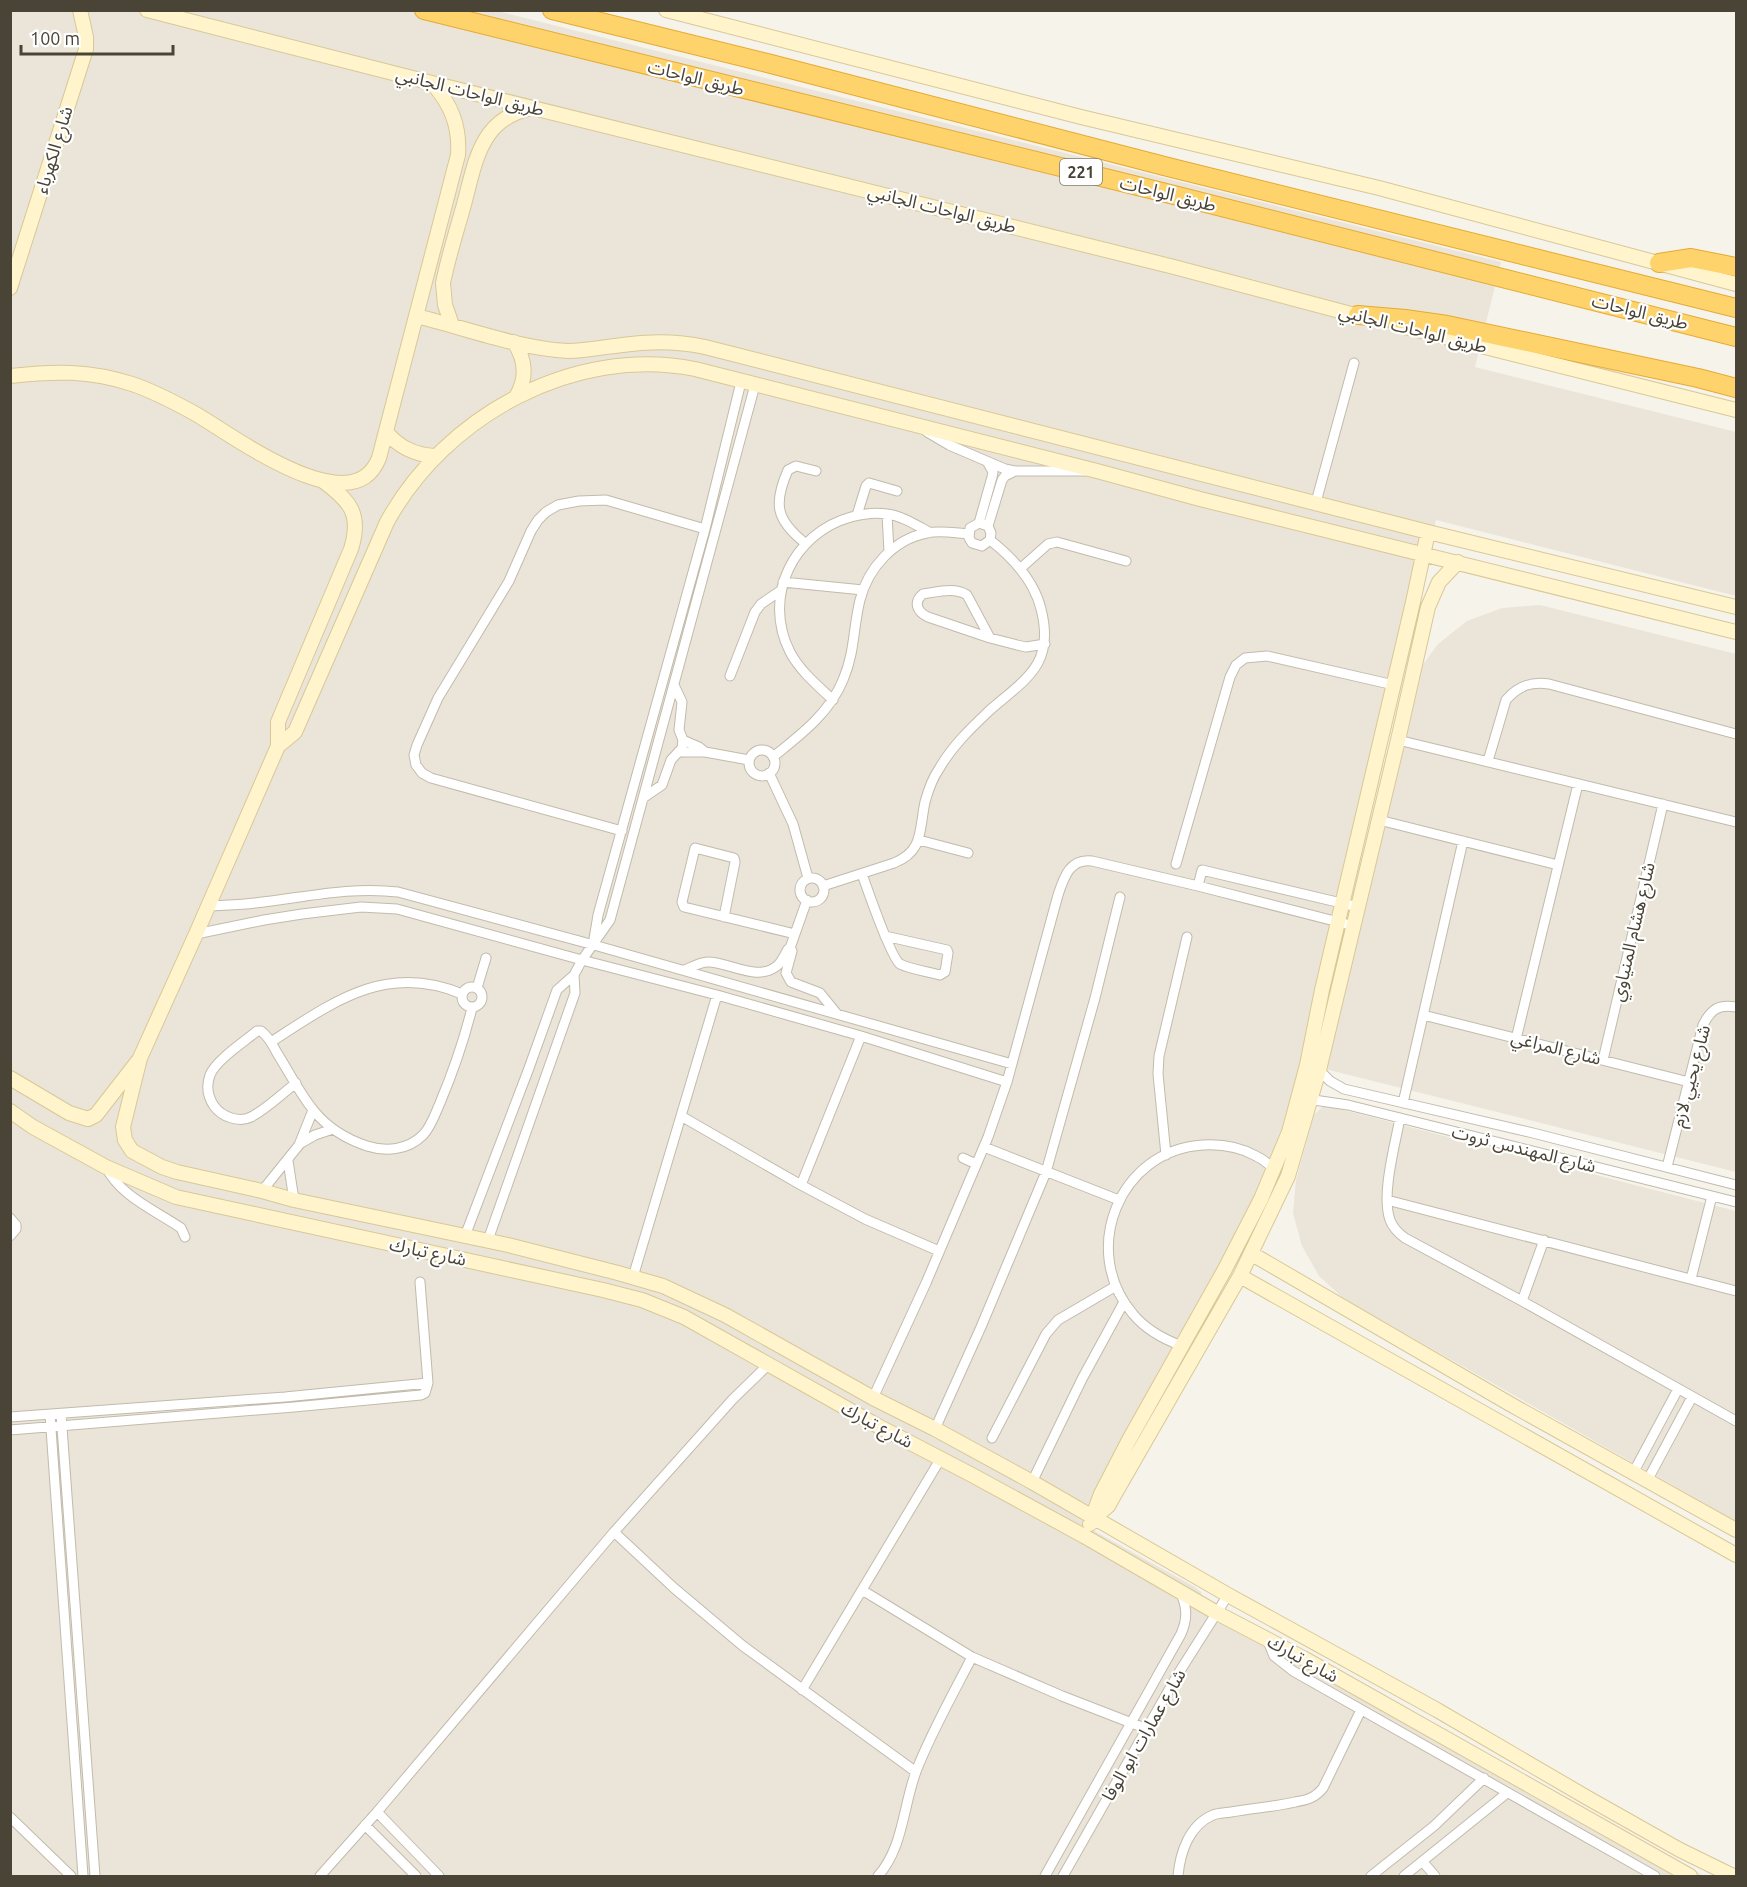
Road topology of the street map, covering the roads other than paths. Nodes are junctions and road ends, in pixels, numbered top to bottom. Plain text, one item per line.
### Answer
1 (80, 10) edge
2 (147, 10) edge
3 (424, 10) edge
4 (552, 10) edge
5 (666, 10) edge
6 (432, 83) junction
7 (533, 107) junction
8 (1659, 263) junction
9 (1737, 267) edge
10 (1737, 284) edge
11 (10, 288) edge
12 (1737, 308) edge
13 (1358, 315) junction
14 (416, 316) junction
15 (452, 325) junction
16 (1737, 337) edge
17 (514, 342) junction
18 (599, 348) junction
19 (1354, 363) dead end
20 (603, 369) junction
21 (10, 376) edge
22 (748, 384) junction
23 (1737, 388) edge
24 (516, 397) junction
25 (1737, 410) edge
26 (915, 424) junction
27 (386, 432) junction
28 (435, 456) junction
29 (987, 462) junction
30 (816, 471) dead end
31 (1015, 471) junction
32 (1097, 471) junction
33 (1213, 476) junction
34 (321, 480) junction
35 (713, 491) junction
36 (897, 491) dead end
37 (725, 495) junction
38 (1208, 501) junction
39 (1316, 502) junction
40 (887, 514) junction
41 (857, 515) junction
42 (983, 524) junction
43 (705, 529) junction
44 (929, 532) junction
45 (1428, 532) junction
46 (968, 534) junction
47 (990, 540) junction
48 (805, 543) junction
49 (889, 552) junction
50 (1423, 553) junction
51 (1126, 561) dead end
52 (1458, 562) junction
53 (1021, 568) junction
54 (1652, 586) junction
55 (781, 587) junction
56 (863, 590) junction
57 (1737, 607) edge
58 (1647, 610) junction
59 (1737, 632) edge
60 (990, 638) junction
61 (1045, 644) junction
62 (730, 676) dead end
63 (1394, 685) junction
64 (674, 686) junction
65 (833, 700) junction
66 (1737, 735) edge
67 (683, 740) junction
68 (1398, 740) junction
69 (278, 746) junction
70 (680, 752) junction
71 (705, 752) junction
72 (773, 757) junction
73 (749, 760) junction
74 (1488, 761) junction
75 (769, 773) junction
76 (1578, 784) junction
77 (643, 798) junction
78 (1663, 804) junction
79 (1379, 820) junction
80 (1737, 822) edge
81 (622, 831) junction
82 (919, 840) junction
83 (1463, 841) junction
84 (968, 853) dead end
85 (1176, 864) dead end
86 (1558, 865) junction
87 (862, 874) junction
88 (808, 878) junction
89 (823, 886) junction
90 (1198, 886) junction
91 (1120, 897) dead end
92 (807, 900) junction
93 (1342, 903) junction
94 (208, 906) junction
95 (1358, 907) junction
96 (724, 917) junction
97 (1338, 923) junction
98 (1354, 926) junction
99 (795, 933) junction
100 (196, 934) junction
101 (885, 936) junction
102 (1187, 937) dead end
103 (594, 945) junction
104 (790, 948) junction
105 (486, 958) dead end
106 (582, 960) junction
107 (771, 969) junction
108 (685, 970) junction
109 (786, 973) junction
110 (574, 975) junction
111 (745, 987) junction
112 (477, 988) junction
113 (462, 994) junction
114 (717, 995) junction
115 (740, 1002) junction
116 (1737, 1007) edge
117 (472, 1008) junction
118 (837, 1014) junction
119 (1423, 1015) junction
120 (861, 1036) junction
121 (1516, 1039) junction
122 (271, 1042) junction
123 (140, 1058) junction
124 (1603, 1060) junction
125 (1012, 1064) junction
126 (530, 1068) junction
127 (1319, 1070) junction
128 (545, 1074) junction
129 (10, 1078) edge
130 (1007, 1082) junction
131 (1689, 1082) junction
132 (296, 1083) junction
133 (1344, 1089) junction
134 (1305, 1099) junction
135 (1403, 1103) junction
136 (1340, 1104) junction
137 (313, 1110) junction
138 (10, 1111) edge
139 (681, 1116) junction
140 (1400, 1118) junction
141 (333, 1129) junction
142 (298, 1145) junction
143 (984, 1147) junction
144 (1166, 1155) junction
145 (963, 1158) dead end
146 (288, 1161) junction
147 (976, 1164) junction
148 (106, 1167) junction
149 (1667, 1167) junction
150 (1275, 1169) junction
151 (1046, 1172) junction
152 (1688, 1173) junction
153 (801, 1185) junction
154 (1737, 1185) edge
155 (1684, 1189) junction
156 (262, 1191) junction
157 (1712, 1196) junction
158 (294, 1200) junction
159 (1119, 1200) junction
160 (1387, 1200) junction
161 (1737, 1202) edge
162 (375, 1217) junction
163 (10, 1218) edge
164 (10, 1236) edge
165 (465, 1236) junction
166 (185, 1237) dead end
167 (369, 1239) junction
168 (488, 1240) junction
169 (1544, 1240) junction
170 (508, 1245) junction
171 (939, 1251) junction
172 (1252, 1254) junction
173 (502, 1268) junction
174 (598, 1268) junction
175 (1240, 1276) junction
176 (633, 1277) junction
177 (1691, 1279) junction
178 (420, 1282) dead end
179 (1116, 1286) junction
180 (592, 1288) junction
181 (1737, 1291) edge
182 (1522, 1301) junction
183 (1124, 1302) junction
184 (1182, 1346) junction
185 (769, 1364) junction
186 (428, 1383) junction
187 (1678, 1389) junction
188 (1692, 1397) junction
189 (873, 1398) junction
190 (61, 1414) junction
191 (50, 1415) junction
192 (10, 1417) edge
193 (1736, 1420) edge
194 (51, 1426) junction
195 (62, 1426) junction
196 (935, 1429) junction
197 (10, 1430) edge
198 (992, 1438) dead end
199 (982, 1455) junction
200 (941, 1458) junction
201 (1633, 1473) junction
202 (972, 1475) junction
203 (1647, 1480) junction
204 (1032, 1482) junction
205 (1093, 1519) junction
206 (1737, 1530) edge
207 (614, 1532) junction
208 (1084, 1536) junction
209 (1737, 1555) edge
210 (1179, 1589) junction
211 (862, 1590) junction
212 (1228, 1595) junction
213 (1217, 1612) junction
214 (1267, 1639) junction
215 (972, 1657) junction
216 (802, 1690) junction
217 (1361, 1710) junction
218 (1131, 1722) junction
219 (1147, 1729) junction
220 (916, 1772) junction
221 (1484, 1778) junction
222 (1507, 1793) junction
223 (377, 1812) junction
224 (10, 1817) edge
225 (366, 1825) junction
226 (1423, 1862) junction
227 (1383, 1873) edge
228 (71, 1876) edge
229 (83, 1876) edge
230 (95, 1876) edge
231 (320, 1876) edge
232 (416, 1876) edge
233 (439, 1876) edge
234 (878, 1876) edge
235 (1045, 1876) edge
236 (1063, 1876) edge
237 (1178, 1876) edge
238 (1371, 1876) edge
239 (1404, 1876) edge
240 (1435, 1876) edge
241 (1655, 1876) edge
242 (1690, 1876) edge
243 (1733, 1876) edge

1 - 11 street, شارع الكهرباء
2 - 6 street, طريق الواحات الجانبي
3 - 16 highway, طريق الواحات / 221
4 - 12 highway, طريق الواحات / 221
5 - 8 street
6 - 7 street, طريق الواحات الجانبي
6 - 14 street
7 - 13 street, طريق الواحات الجانبي
7 - 15 street
8 - 9 highway
8 - 10 street
13 - 23 highway
13 - 25 street, طريق الواحات الجانبي
14 - 15 street
14 - 27 street
15 - 17 street
17 - 18 street
17 - 24 street
18 - 20 street
18 - 33 street
19 - 39 street
20 - 22 street
20 - 24 street
21 - 34 street
22 - 26 street
22 - 35 street
22 - 37 street
24 - 28 street
26 - 29 street
26 - 32 street
27 - 28 street
27 - 34 street
28 - 69 street
29 - 31 street
29 - 42 street
30 - 48 street
31 - 32 street
31 - 42 street
32 - 38 street
33 - 38 street
33 - 39 street
34 - 69 street
35 - 37 street
35 - 43 street
36 - 41 street
37 - 64 street
38 - 50 street
39 - 45 street
40 - 41 street
40 - 44 street
40 - 49 street
41 - 48 street
42 - 46 street
42 - 47 street
43 - 81 street
43 - 81 street
44 - 46 street
44 - 49 street
45 - 50 street
45 - 54 street
46 - 47 street
47 - 53 street
48 - 55 street
49 - 56 street
50 - 52 street
50 - 63 street
51 - 53 street
52 - 58 street
52 - 68 street
53 - 61 street
54 - 57 street
54 - 58 street
55 - 56 street
55 - 62 street
55 - 65 street
56 - 65 street
58 - 59 street
60 - 60 street
60 - 61 street
61 - 82 street
63 - 85 street
63 - 93 street
64 - 67 street
64 - 77 street
65 - 72 street
66 - 74 street
67 - 70 street
67 - 71 street
68 - 74 street
68 - 79 street
69 - 94 street
70 - 71 street
70 - 77 street
71 - 73 street
72 - 73 street
72 - 75 street
73 - 75 street
74 - 76 street
75 - 88 street
76 - 78 street
76 - 86 street
77 - 103 street
78 - 80 street
78 - 124 street, شارع هشام المنياوي
79 - 83 street
79 - 95 street
81 - 103 street
82 - 84 street
82 - 87 street
83 - 86 street
83 - 119 street
86 - 121 street
87 - 89 street
87 - 101 street
88 - 89 street
88 - 92 street
89 - 92 street
90 - 93 street
90 - 97 street
90 - 125 street
91 - 151 street
92 - 99 street
93 - 95 street
93 - 97 street
94 - 100 street
94 - 103 street
95 - 98 street
96 - 96 street
96 - 99 street
97 - 98 street
97 - 134 street
98 - 127 street
99 - 104 street
100 - 106 street
100 - 123 street
101 - 101 street
102 - 144 street
103 - 106 street
103 - 108 street
104 - 107 street
104 - 109 street
105 - 112 street
106 - 110 street
106 - 114 street
107 - 108 street
107 - 109 street
108 - 111 street
109 - 118 street
110 - 126 street
110 - 128 street
111 - 115 street
111 - 118 street
112 - 113 street
112 - 117 street
113 - 117 street
113 - 122 street
114 - 115 street
114 - 139 street
115 - 120 street
116 - 131 street, شارع يحيي لازم
117 - 141 street
118 - 125 street
119 - 121 street, شارع المراغي
119 - 135 street
120 - 130 street
120 - 153 street
121 - 124 street, شارع المراغي
122 - 132 street
122 - 132 street
123 - 129 street
123 - 156 street, شارع تبارك
124 - 131 street, شارع المراغي
125 - 130 street
126 - 128 street
126 - 165 street
127 - 133 street, شارع المهندس ثروت
127 - 134 street
128 - 168 street
130 - 143 street
131 - 149 street, شارع يحيي لازم
132 - 137 street
133 - 135 street, شارع المهندس ثروت
133 - 136 street
134 - 136 street, شارع المهندس ثروت
134 - 150 street
134 - 172 street
135 - 149 street, شارع المهندس ثروت
136 - 140 street, شارع المهندس ثروت
137 - 141 street
137 - 142 street
138 - 148 street, شارع تبارك
139 - 153 street
139 - 176 street
140 - 155 street, شارع المهندس ثروت
140 - 160 street
141 - 142 street
142 - 146 street
143 - 147 street
143 - 151 street
144 - 150 street
144 - 159 street
145 - 147 street
146 - 156 street
146 - 158 street
147 - 171 street
148 - 166 street
148 - 167 street, شارع تبارك
149 - 152 street, شارع المهندس ثروت
150 - 184 street
151 - 159 street
151 - 196 street
152 - 154 street, شارع المهندس ثروت
152 - 155 street
153 - 171 street
155 - 157 street, شارع المهندس ثروت
156 - 158 street, شارع تبارك
157 - 161 street, شارع المهندس ثروت
157 - 177 street
158 - 162 street, شارع تبارك
159 - 179 street
160 - 169 street
160 - 182 street
162 - 165 street, شارع تبارك
162 - 167 street
163 - 164 street
165 - 168 street, شارع تبارك
167 - 173 street, شارع تبارك
168 - 170 street, شارع تبارك
169 - 177 street
169 - 182 street
170 - 173 street
170 - 174 street, شارع تبارك
171 - 189 street
172 - 175 street
172 - 201 street
173 - 180 street, شارع تبارك
174 - 176 street, شارع تبارك
174 - 180 street
175 - 205 street
175 - 209 street
176 - 189 street, شارع تبارك
177 - 181 street
178 - 186 street
179 - 183 street
179 - 198 street
180 - 185 street, شارع تبارك
182 - 187 street
183 - 184 street
183 - 204 street
184 - 205 street
185 - 200 street, شارع تبارك
185 - 207 street
186 - 190 street
186 - 195 street
187 - 188 street
187 - 201 street
188 - 193 street
188 - 203 street
189 - 196 street, شارع تبارك
190 - 191 street
190 - 195 street
191 - 192 street
191 - 194 street
194 - 195 street
194 - 197 street
194 - 229 street
195 - 230 street
196 - 199 street, شارع تبارك
199 - 202 street
199 - 204 street, شارع تبارك
200 - 202 street, شارع تبارك
200 - 211 street
201 - 203 street
202 - 208 street, شارع تبارك
203 - 206 street
204 - 205 street, شارع تبارك
205 - 208 street
205 - 212 street, شارع تبارك
207 - 216 street
207 - 223 street
208 - 210 street, شارع تبارك
210 - 213 street, شارع تبارك
210 - 218 street, شارع عمارات ابو الوفا
211 - 215 street
211 - 216 street
212 - 213 street, شارع عمارات ابو الوفا
212 - 243 street, شارع تبارك
213 - 214 street, شارع تبارك
213 - 219 street, شارع عمارات ابو الوفا
214 - 217 street
214 - 242 street, شارع تبارك
215 - 218 street
215 - 220 street
216 - 220 street
217 - 221 street
217 - 237 street
218 - 219 street
218 - 235 street, شارع عمارات ابو الوفا
219 - 236 street, شارع عمارات ابو الوفا
220 - 234 street
221 - 222 street
221 - 227 street
222 - 226 street
222 - 241 street
223 - 225 street
223 - 233 street
224 - 228 street
225 - 231 street
225 - 232 street
226 - 239 street
226 - 240 street
227 - 238 street

